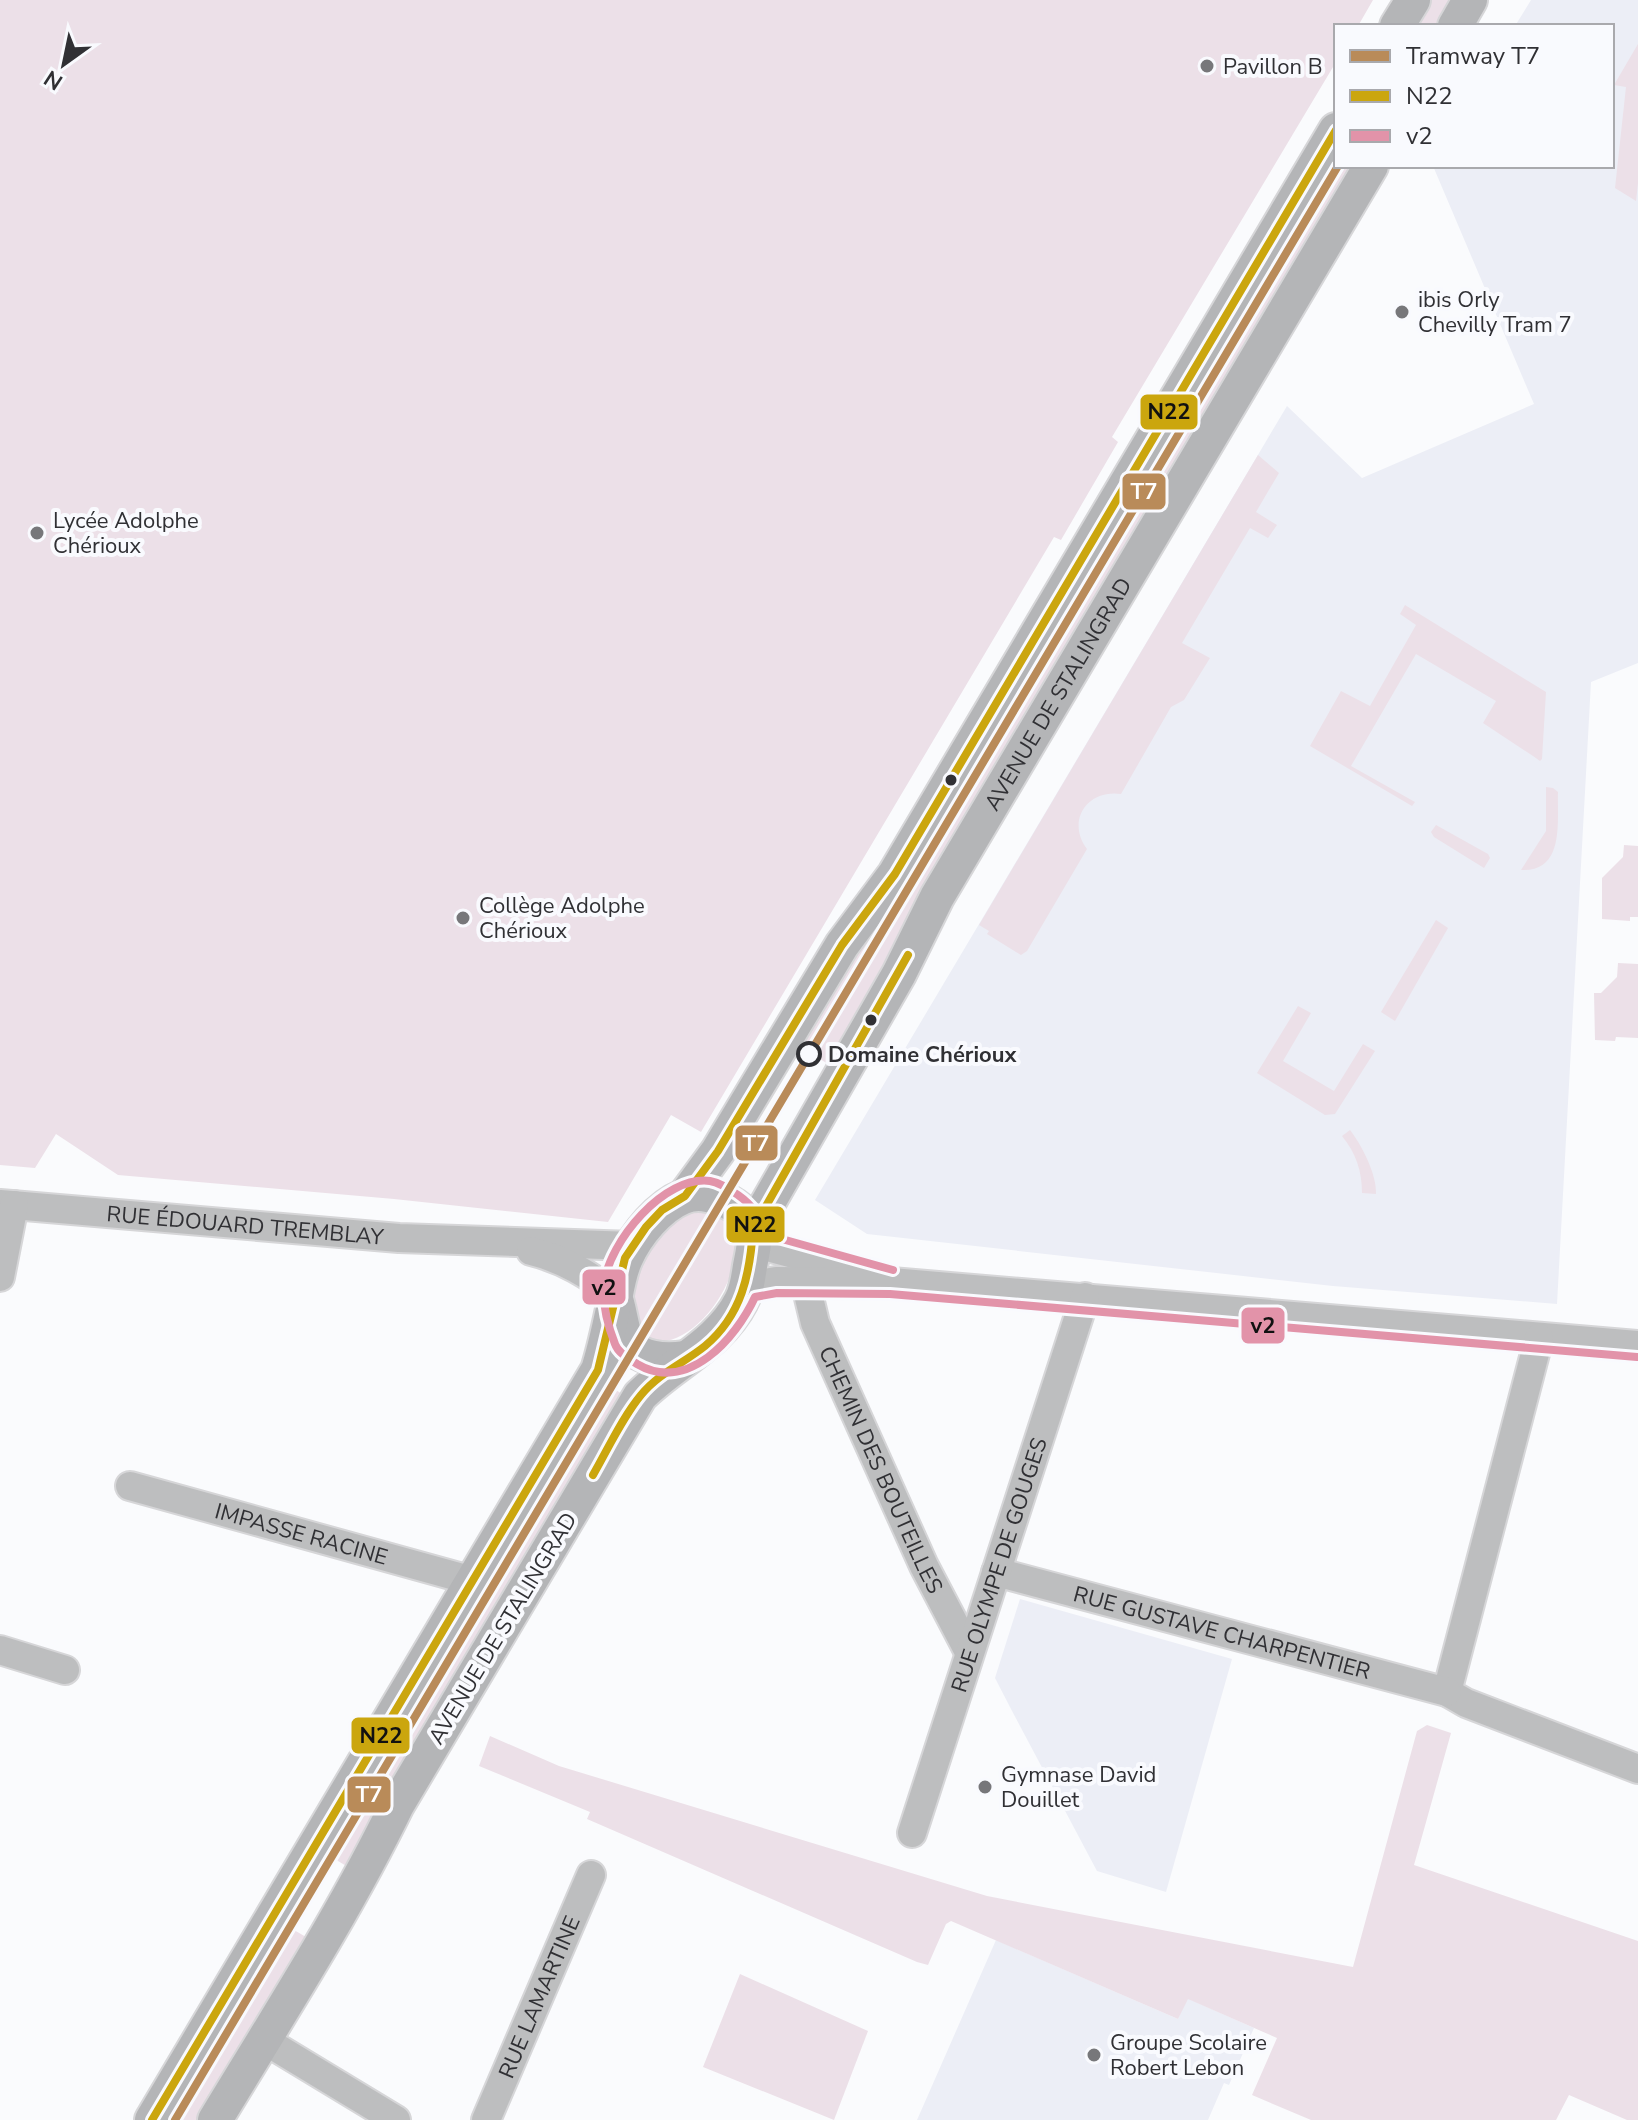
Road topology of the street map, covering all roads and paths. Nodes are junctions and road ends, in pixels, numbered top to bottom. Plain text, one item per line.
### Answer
1 (1413, 0) edge
2 (1470, 0) edge
3 (1398, 24) edge
4 (1456, 24) edge
5 (1334, 133) edge
6 (1370, 168) edge
7 (685, 1196) junction
8 (7, 1205) edge
9 (753, 1236) junction
10 (491, 1241) junction
11 (633, 1246) junction
12 (0, 1277) edge
13 (805, 1281) junction
14 (891, 1282) junction
15 (747, 1286) junction
16 (615, 1297) junction
17 (1085, 1297) junction
18 (1539, 1338) junction
19 (1638, 1345) edge
20 (685, 1358) junction
21 (130, 1486) dead end
22 (996, 1572) junction
23 (473, 1581) junction
24 (0, 1650) edge
25 (969, 1652) junction
26 (65, 1670) dead end
27 (1447, 1692) junction
28 (1638, 1769) edge
29 (912, 1833) dead end
30 (591, 1875) dead end
31 (264, 2040) junction
32 (152, 2120) edge
33 (215, 2120) edge
34 (396, 2120) edge
35 (486, 2120) edge

1 - 3 main road
2 - 4 main road
5 - 7 main road
6 - 9 main road, AVENUE DE STALINGRAD
7 - 9 main road
7 - 11 main road
8 - 10 street, RUE ÉDOUARD TREMBLAY
8 - 12 street
9 - 14 street
9 - 15 main road
10 - 11 street, RUE ÉDOUARD TREMBLAY
10 - 16 street, RUE ÉDOUARD TREMBLAY
11 - 16 main road
13 - 14 street
13 - 15 street
13 - 25 street, CHEMIN DES BOUTEILLES
14 - 17 street
15 - 20 main road
16 - 20 main road
16 - 23 main road
17 - 18 street
17 - 22 street, RUE OLYMPE DE GOUGES
18 - 19 street
18 - 27 street
20 - 31 main road, AVENUE DE STALINGRAD
21 - 23 street, IMPASSE RACINE
22 - 25 street, RUE OLYMPE DE GOUGES
22 - 27 street, RUE GUSTAVE CHARPENTIER
23 - 32 main road
24 - 26 street
25 - 29 street, RUE OLYMPE DE GOUGES
27 - 28 street, RUE GUSTAVE CHARPENTIER
30 - 35 street, RUE LAMARTINE
31 - 33 main road, AVENUE DE STALINGRAD
31 - 34 street

